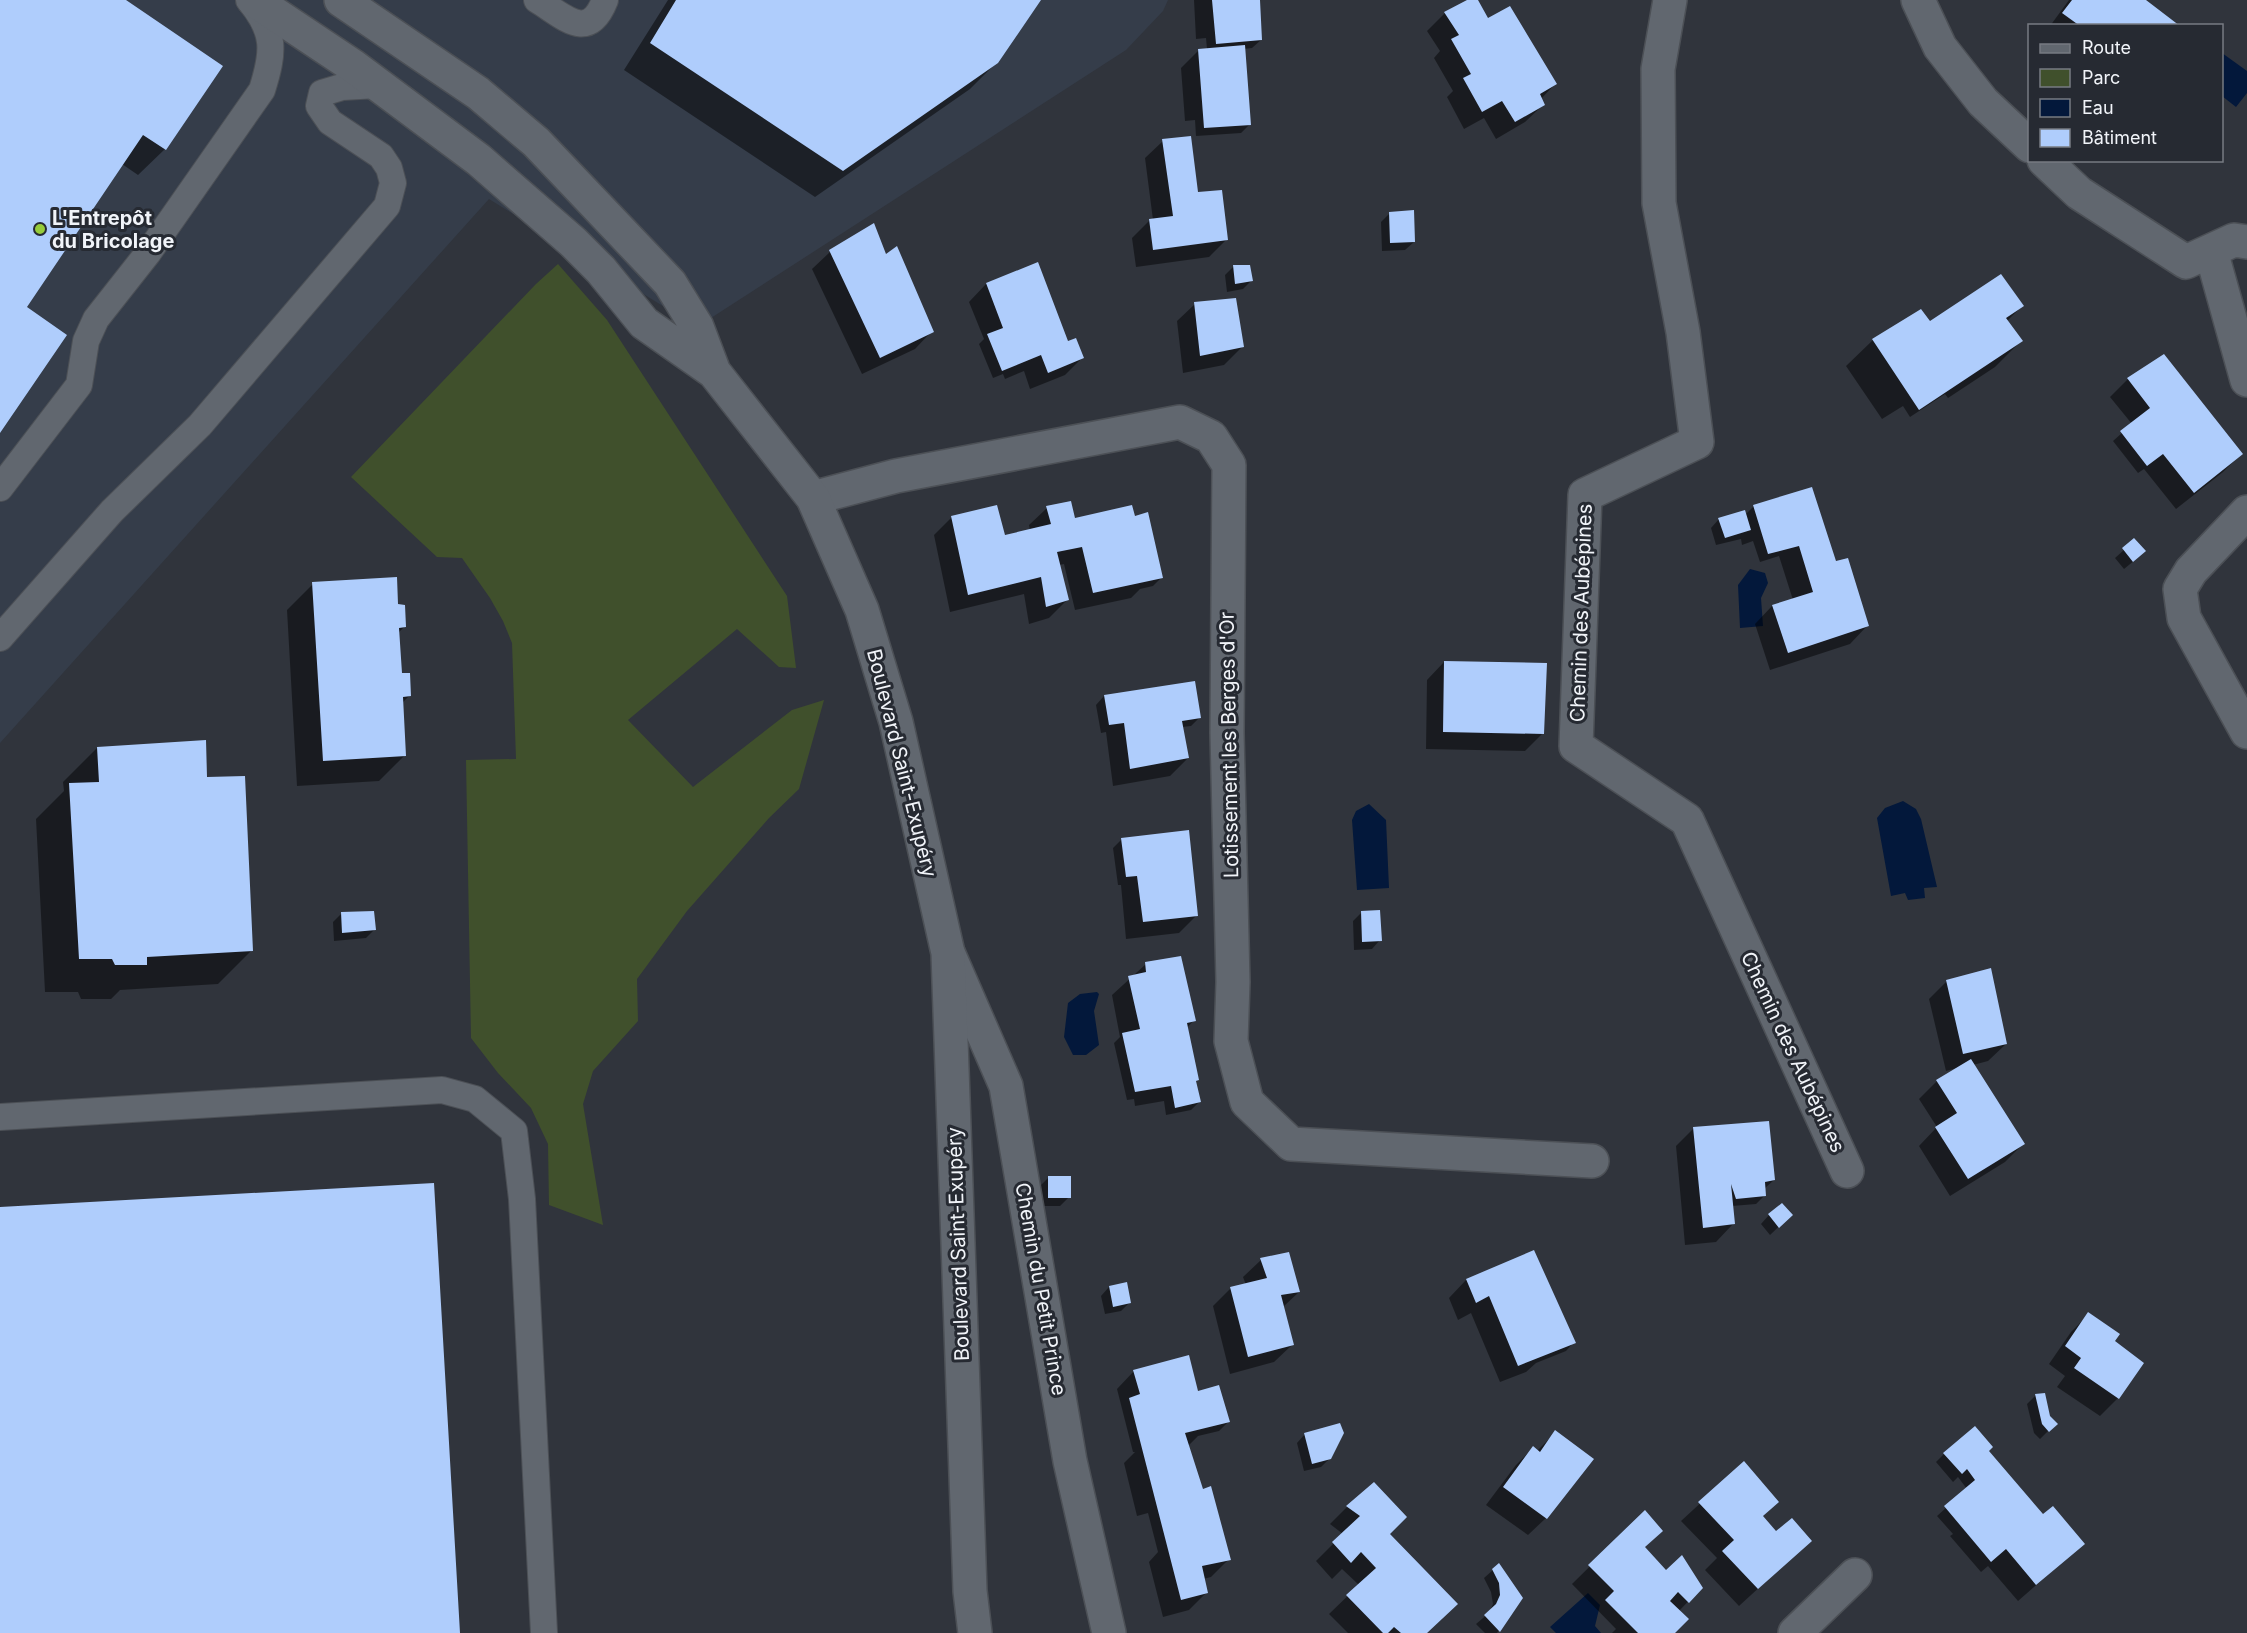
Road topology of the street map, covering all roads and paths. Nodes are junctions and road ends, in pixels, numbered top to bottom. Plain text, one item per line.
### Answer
1 (249, 0) edge
2 (254, 0) edge
3 (537, 0) edge
4 (605, 0) edge
5 (1670, 0) edge
6 (1918, 0) edge
7 (357, 4) edge
8 (295, 27) junction
9 (269, 65) junction
10 (377, 85) junction
11 (2028, 144) edge
12 (2046, 162) edge
13 (2247, 242) edge
14 (2211, 251) junction
15 (714, 372) junction
16 (2247, 380) edge
17 (0, 488) edge
18 (813, 498) junction
19 (2247, 512) edge
20 (0, 638) edge
21 (2247, 732) edge
22 (948, 953) junction
23 (0, 1117) edge
24 (1592, 1161) dead end
25 (1847, 1171) dead end
26 (1856, 1575) dead end
27 (970, 1591) junction
28 (544, 1633) edge
29 (965, 1633) edge
30 (975, 1633) edge
31 (1109, 1633) edge
32 (1795, 1633) edge

1 - 9 lane
2 - 8 street
3 - 4 lane
5 - 25 street, Chemin des Aubépines
6 - 11 street
7 - 8 street
7 - 15 street, Boulevard Saint-Exupéry
8 - 9 lane
8 - 10 street
9 - 17 lane
10 - 15 street
10 - 20 lane
12 - 14 street
13 - 14 street
14 - 16 street
15 - 18 street, Boulevard Saint-Exupéry
18 - 22 street, Boulevard Saint-Exupéry
18 - 24 street, Lotissement les Berges d'Or
19 - 21 street
22 - 27 street, Boulevard Saint-Exupéry
22 - 31 street, Chemin du Petit Prince
23 - 28 lane
26 - 32 street
27 - 29 street, Boulevard Saint-Exupéry
27 - 30 street, Boulevard Saint-Exupéry

